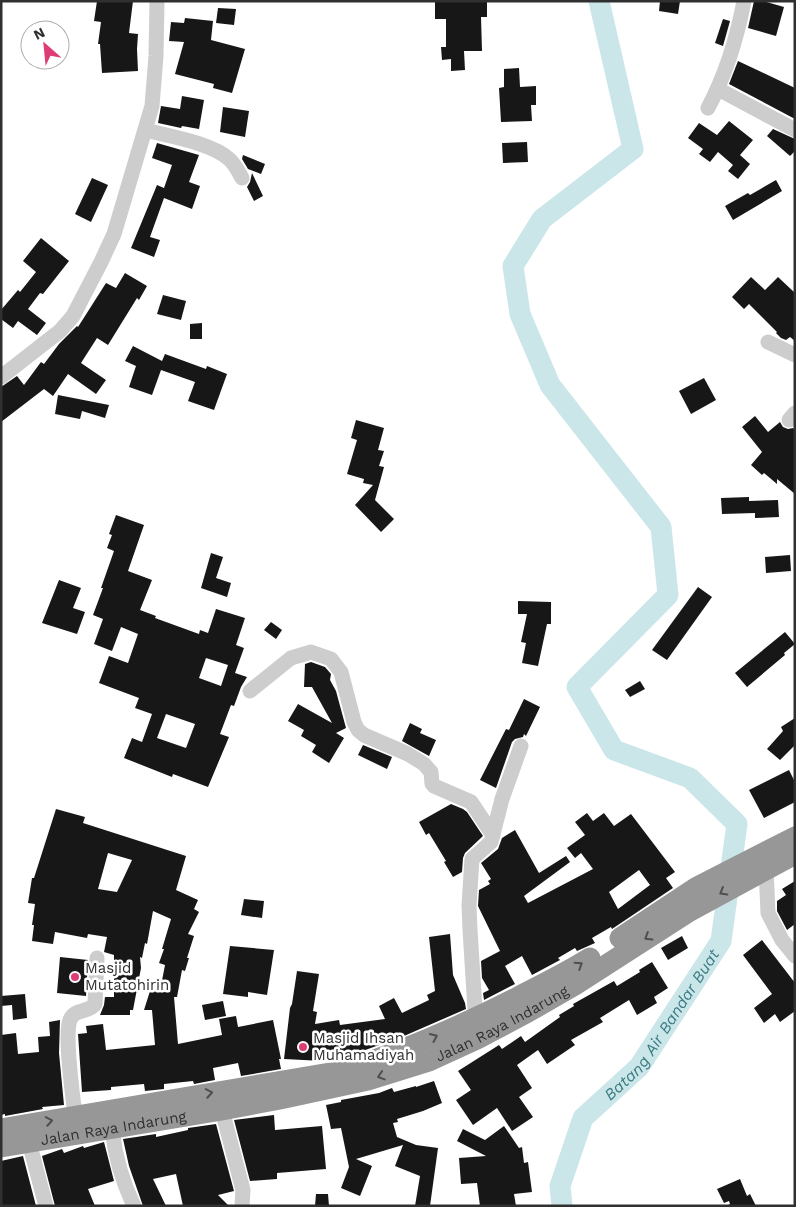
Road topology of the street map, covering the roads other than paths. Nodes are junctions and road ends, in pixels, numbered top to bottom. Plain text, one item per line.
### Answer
1 (158, 1) edge
2 (744, 1) edge
3 (718, 89) junction
4 (708, 108) dead end
5 (145, 130) junction
6 (795, 130) edge
7 (242, 178) dead end
8 (768, 342) dead end
9 (795, 355) edge
10 (1, 377) edge
11 (250, 692) dead end
12 (521, 746) dead end
13 (493, 836) junction
14 (795, 837) edge
15 (795, 854) edge
16 (760, 866) junction
17 (795, 956) edge
18 (97, 958) dead end
19 (476, 1029) junction
20 (222, 1110) junction
21 (75, 1116) junction
22 (1, 1129) edge
23 (112, 1129) junction
24 (29, 1142) junction
25 (1, 1147) edge
26 (46, 1206) edge
27 (134, 1206) edge
28 (242, 1206) edge

1 - 5 street
2 - 3 street
3 - 4 street
3 - 6 street
5 - 7 street
5 - 10 street
8 - 9 street
11 - 13 street
12 - 13 street
13 - 19 street
14 - 16 highway, Jalan Raya Indarung
15 - 16 highway, Jalan Raya Indarung
16 - 17 street
16 -> 19 highway, Jalan Raya Indarung
19 -> 16 highway, Jalan Raya Indarung
18 - 21 street
19 -> 20 highway, Jalan Raya Indarung
21 -> 19 highway, Jalan Raya Indarung
20 - 23 highway, Jalan Raya Indarung
20 - 28 street
22 -> 21 highway, Jalan Raya Indarung
23 - 24 highway, Jalan Raya Indarung
23 - 27 street
24 - 25 highway, Jalan Raya Indarung
24 - 26 street

